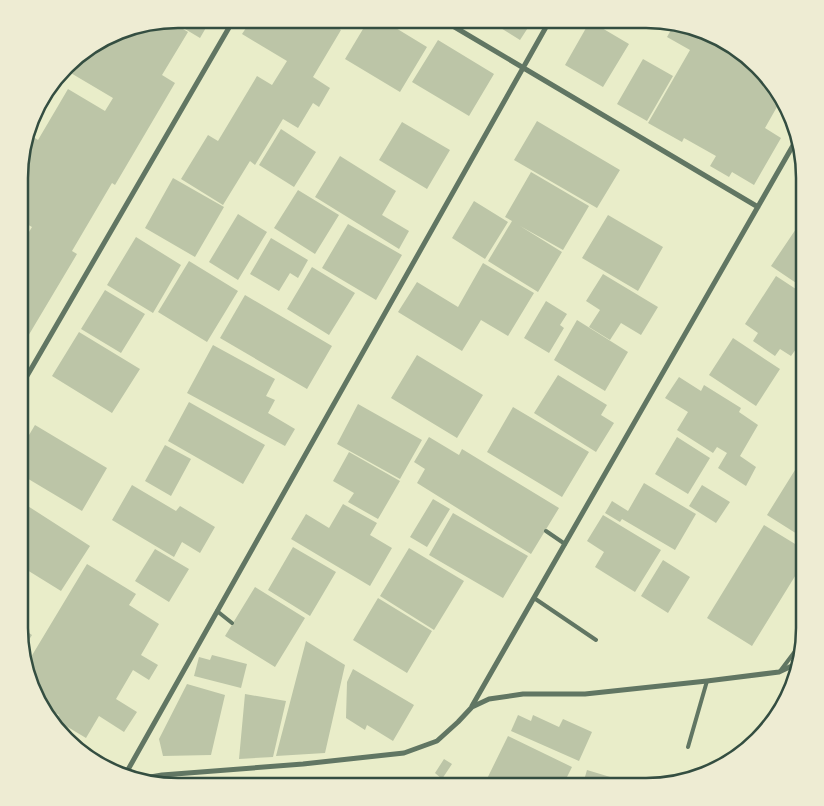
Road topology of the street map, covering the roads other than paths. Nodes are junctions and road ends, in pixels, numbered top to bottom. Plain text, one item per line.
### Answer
1 (229, 28) edge
2 (455, 28) edge
3 (545, 28) edge
4 (522, 67) junction
5 (793, 145) edge
6 (758, 208) junction
7 (28, 374) edge
8 (546, 531) dead end
9 (565, 544) junction
10 (534, 598) junction
11 (217, 611) junction
12 (232, 623) dead end
13 (596, 640) dead end
14 (794, 652) edge
15 (791, 666) edge
16 (779, 672) junction
17 (707, 680) junction
18 (472, 706) junction
19 (688, 747) dead end
20 (128, 770) edge
21 (155, 776) edge

1 - 7 street
2 - 4 street
3 - 4 street
4 - 6 street
4 - 11 street
5 - 6 street
6 - 9 street
8 - 9 lane
9 - 10 street
10 - 13 lane
10 - 18 street
11 - 12 lane
11 - 20 street
14 - 16 lane
15 - 16 street
16 - 17 street
17 - 18 street
17 - 19 lane
18 - 21 street

